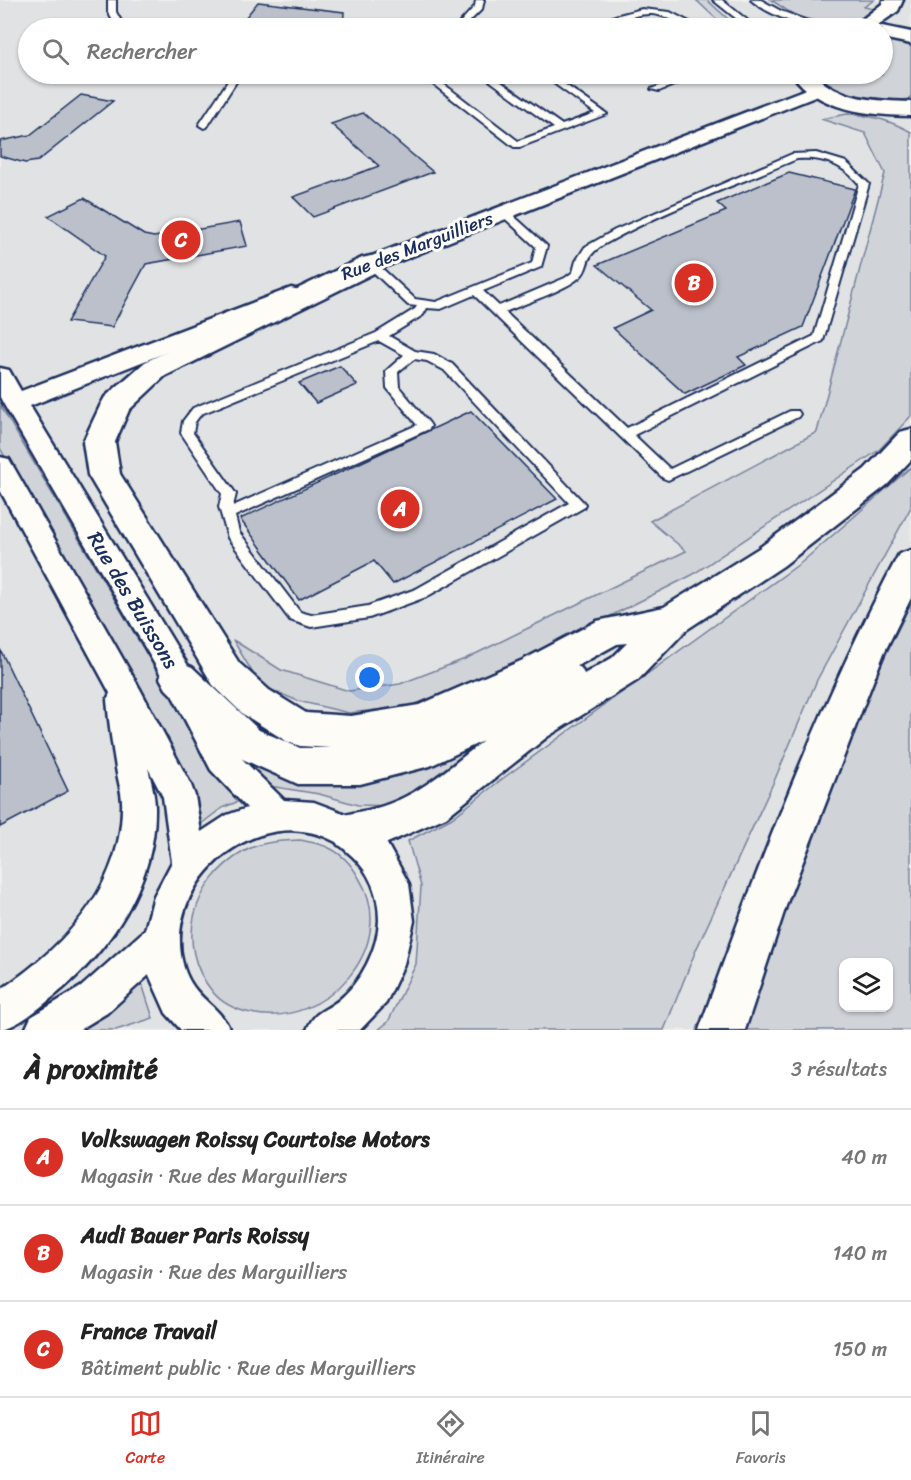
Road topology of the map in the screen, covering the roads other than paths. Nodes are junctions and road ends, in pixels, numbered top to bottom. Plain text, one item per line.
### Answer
1 (112, 0) edge
2 (480, 0) edge
3 (717, 0) edge
4 (755, 0) edge
5 (893, 0) edge
6 (115, 18) edge
7 (469, 18) edge
8 (618, 18) edge
9 (680, 18) edge
10 (740, 18) edge
11 (793, 18) edge
12 (875, 18) edge
13 (893, 34) edge
14 (911, 38) edge
15 (230, 84) edge
16 (438, 84) edge
17 (499, 84) edge
18 (559, 84) edge
19 (670, 84) edge
20 (804, 84) edge
21 (817, 84) edge
22 (656, 89) dead end
23 (885, 108) junction
24 (911, 109) edge
25 (911, 124) edge
26 (204, 125) dead end
27 (561, 129) junction
28 (503, 212) junction
29 (370, 264) junction
30 (475, 290) junction
31 (424, 304) junction
32 (498, 311) junction
33 (380, 336) junction
34 (412, 356) junction
35 (0, 376) edge
36 (15, 403) junction
37 (794, 414) dead end
38 (626, 434) junction
39 (911, 440) edge
40 (2, 472) edge
41 (228, 514) junction
42 (911, 563) edge
43 (673, 620) junction
44 (179, 678) junction
45 (119, 684) junction
46 (275, 814) junction
47 (352, 831) junction
48 (189, 864) junction
49 (161, 940) junction
50 (0, 1012) edge
51 (202, 1028) edge
52 (44, 1030) edge
53 (326, 1030) edge
54 (722, 1030) edge

1 - 6 lane
2 - 7 lane
3 - 10 lane
4 - 11 lane
5 - 12 main road
8 - 9 lane
13 - 14 main road
15 - 26 lane
16 - 27 lane
17 - 27 lane
18 - 27 lane
19 - 22 lane
20 - 28 street, Rue des Marguilliers
21 - 23 main road
23 - 24 main road
23 - 25 main road
28 - 29 street, Rue des Marguilliers
28 - 30 lane
29 - 31 lane
29 - 36 street, Rue des Marguilliers
29 - 43 main road
30 - 31 lane
30 - 32 lane
31 - 33 lane
32 - 38 lane
32 - 38 lane
33 - 34 lane
33 - 41 lane
34 - 41 lane
34 - 41 lane
35 - 36 street, Rue des Buissons
36 - 44 street, Rue des Buissons
37 - 38 lane
39 - 43 main road
40 - 45 street
42 - 54 main road
43 - 44 main road
43 - 47 main road
44 - 46 street, Rue des Buissons
45 - 48 street
45 - 50 street
46 - 47 street
46 - 48 street
47 - 53 street
48 - 49 street
49 - 51 street
49 - 52 street

